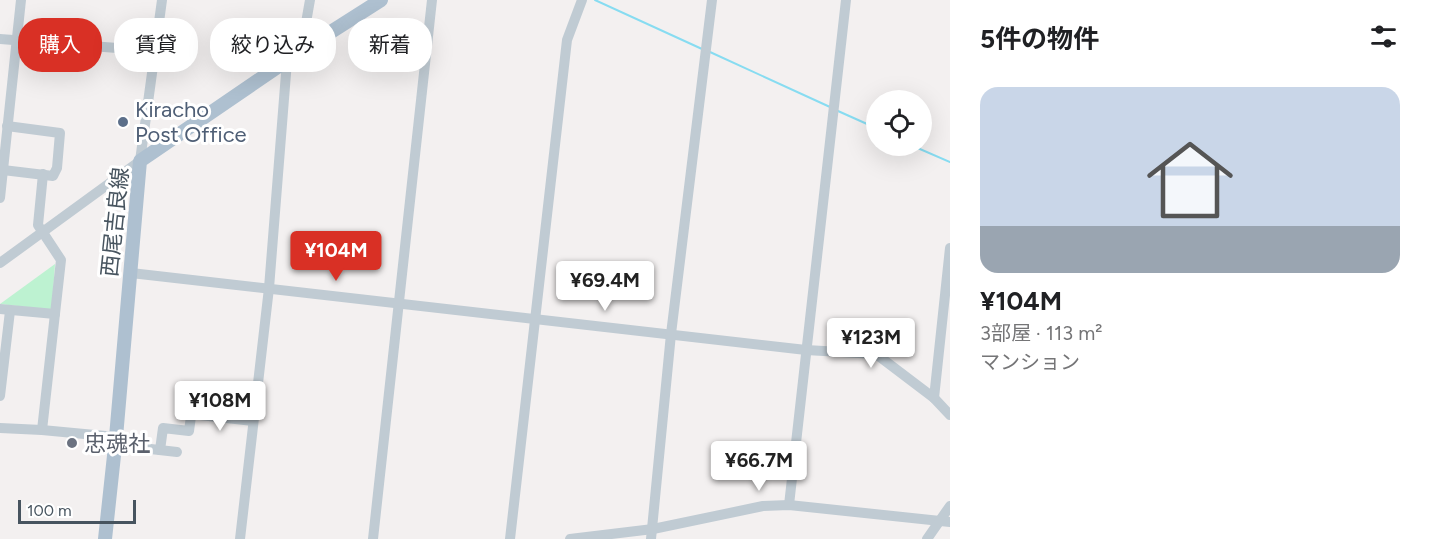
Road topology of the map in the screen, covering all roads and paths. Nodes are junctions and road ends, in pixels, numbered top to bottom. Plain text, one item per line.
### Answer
1 (21, 0) edge
2 (162, 0) edge
3 (310, 0) edge
4 (381, 0) edge
5 (432, 0) edge
6 (582, 0) edge
7 (712, 0) edge
8 (846, 0) edge
9 (160, 18) edge
10 (307, 18) edge
11 (336, 29) edge
12 (0, 39) edge
13 (16, 41) junction
14 (114, 48) edge
15 (153, 72) edge
16 (271, 72) edge
17 (286, 72) edge
18 (7, 126) junction
19 (140, 161) junction
20 (3, 170) junction
21 (43, 174) junction
22 (0, 198) edge
23 (43, 231) junction
24 (950, 248) edge
25 (0, 263) edge
26 (131, 273) junction
27 (269, 288) junction
28 (399, 304) junction
29 (5, 310) edge
30 (55, 314) junction
31 (536, 318) junction
32 (671, 334) junction
33 (806, 350) junction
34 (0, 396) edge
35 (934, 398) junction
36 (255, 401) junction
37 (191, 414) junction
38 (950, 415) edge
39 (253, 421) junction
40 (0, 429) edge
41 (42, 430) junction
42 (116, 441) junction
43 (160, 450) junction
44 (177, 452) dead end
45 (789, 505) junction
46 (950, 506) edge
47 (945, 521) edge
48 (652, 534) edge
49 (105, 539) edge
50 (240, 539) edge
51 (373, 539) edge
52 (510, 539) edge
53 (570, 539) edge
54 (927, 539) edge

1 - 13 street
2 - 9 street
3 - 10 street
4 - 11 main road, 西尾吉良線
5 - 28 street
6 - 31 street
7 - 32 street
8 - 33 street
12 - 13 street
13 - 14 street
13 - 18 street
15 - 19 street
16 - 19 main road, 西尾吉良線
17 - 27 street
18 - 20 street
18 - 21 street
19 - 23 street
19 - 26 main road, 西尾吉良線
20 - 21 street
20 - 22 street
21 - 23 street
23 - 25 street
23 - 30 street
24 - 35 street
26 - 27 street
26 - 42 main road, 西尾吉良線
27 - 28 street
27 - 36 street
28 - 31 street
28 - 51 street
29 - 30 street
29 - 34 street
30 - 41 street
31 - 32 street
31 - 52 street
32 - 33 street
32 - 48 street
33 - 35 street
33 - 45 street
35 - 38 street
36 - 37 street
36 - 39 street
37 - 39 street
37 - 43 street
39 - 50 street
40 - 41 street
41 - 42 street
42 - 43 street
42 - 49 main road, 西尾吉良線
43 - 44 street
45 - 47 street
45 - 48 street
46 - 47 street
47 - 54 street
48 - 53 street

